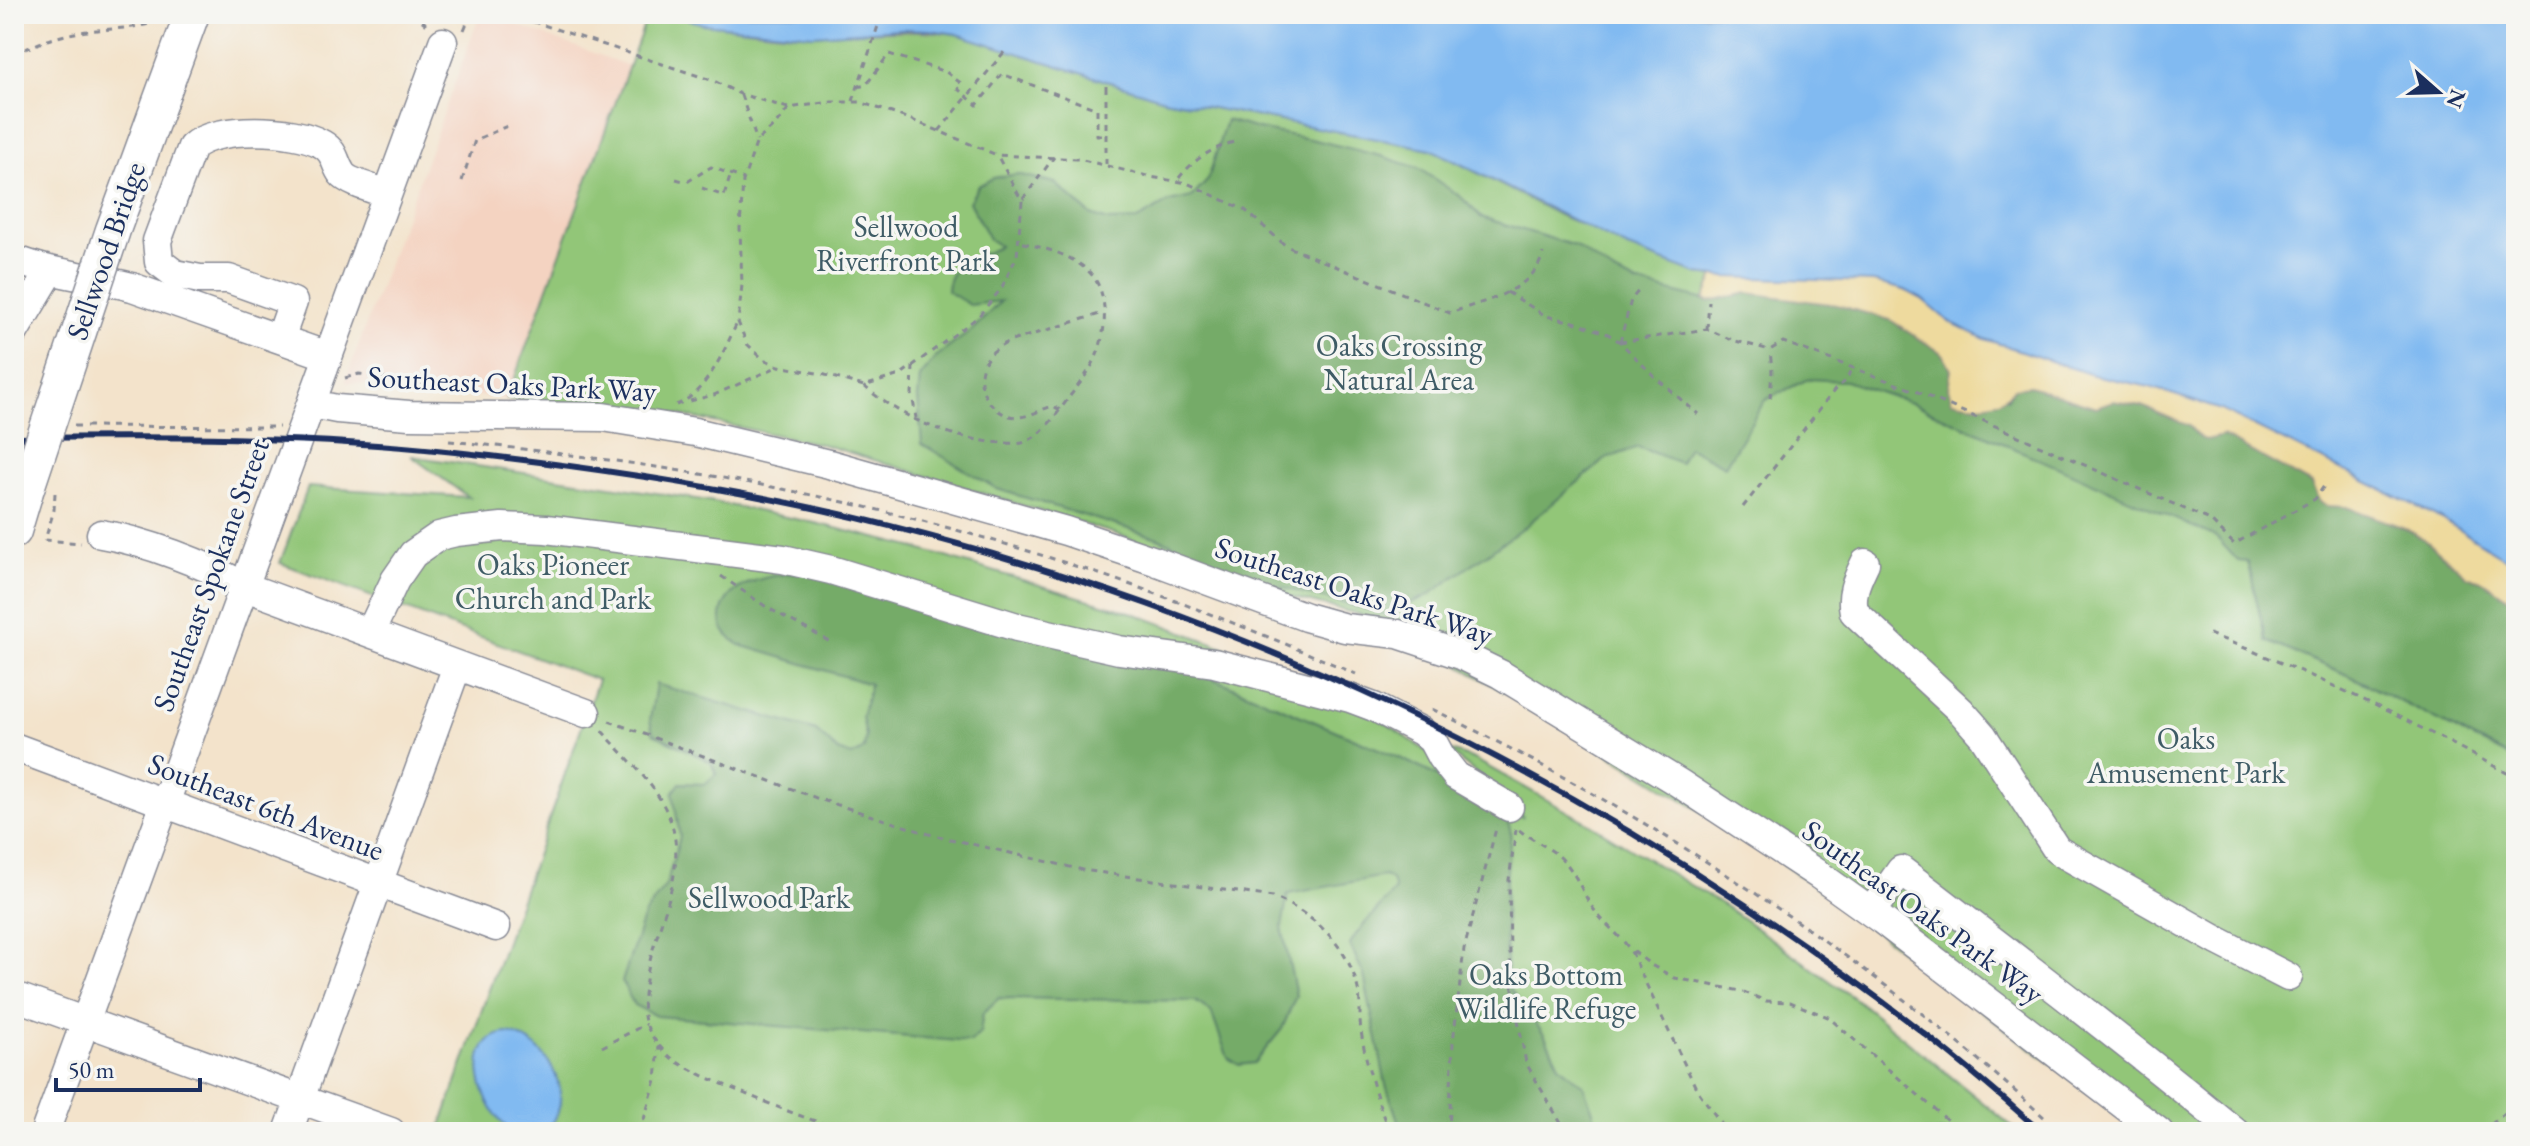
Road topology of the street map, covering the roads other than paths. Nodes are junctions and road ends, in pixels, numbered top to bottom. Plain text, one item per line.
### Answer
1 (192, 14) edge
2 (434, 38) road end
3 (387, 194) junction
4 (14, 259) edge
5 (50, 272) junction
6 (200, 279) junction
7 (191, 308) junction
8 (14, 332) edge
9 (280, 339) junction
10 (319, 380) junction
11 (14, 531) edge
12 (101, 534) road end
13 (1865, 563) dead end
14 (243, 586) junction
15 (370, 633) junction
16 (457, 666) junction
17 (586, 713) road end
18 (14, 747) edge
19 (163, 805) junction
20 (1509, 807) road end
21 (377, 885) junction
22 (1871, 912) junction
23 (496, 927) dead end
24 (2288, 977) dead end
25 (14, 996) edge
26 (85, 1021) junction
27 (300, 1099) junction
28 (45, 1132) edge
29 (288, 1132) edge
30 (391, 1132) edge
31 (2159, 1132) edge
32 (2235, 1132) edge

1 - 11 main road, Sellwood Bridge, bridge
2 - 3 street, Southeast Spokane Street
3 - 6 street
3 - 10 street, Southeast Spokane Street
4 - 5 street, Southeast Oaks Park Way
5 - 7 street, Southeast Oaks Park Way
5 - 8 street
6 - 7 street
6 - 9 street
7 - 9 street, Southeast Oaks Park Way
9 - 10 street, Southeast Oaks Park Way
10 - 14 street, Southeast Spokane Street
10 - 22 street, Southeast Oaks Park Way
12 - 14 street
13 - 24 street
14 - 15 street
14 - 19 street, Southeast Spokane Street
15 - 16 street
15 - 20 street
16 - 17 street
16 - 21 street
18 - 19 street, Southeast 6th Avenue
19 - 21 street, Southeast 6th Avenue
19 - 26 street, Southeast Spokane Street
21 - 23 street, Southeast 6th Avenue
21 - 27 street
22 - 31 street, Southeast Oaks Park Way
22 - 32 street
25 - 26 street
26 - 27 street
26 - 28 street, Southeast Spokane Street
27 - 29 street
27 - 30 street

